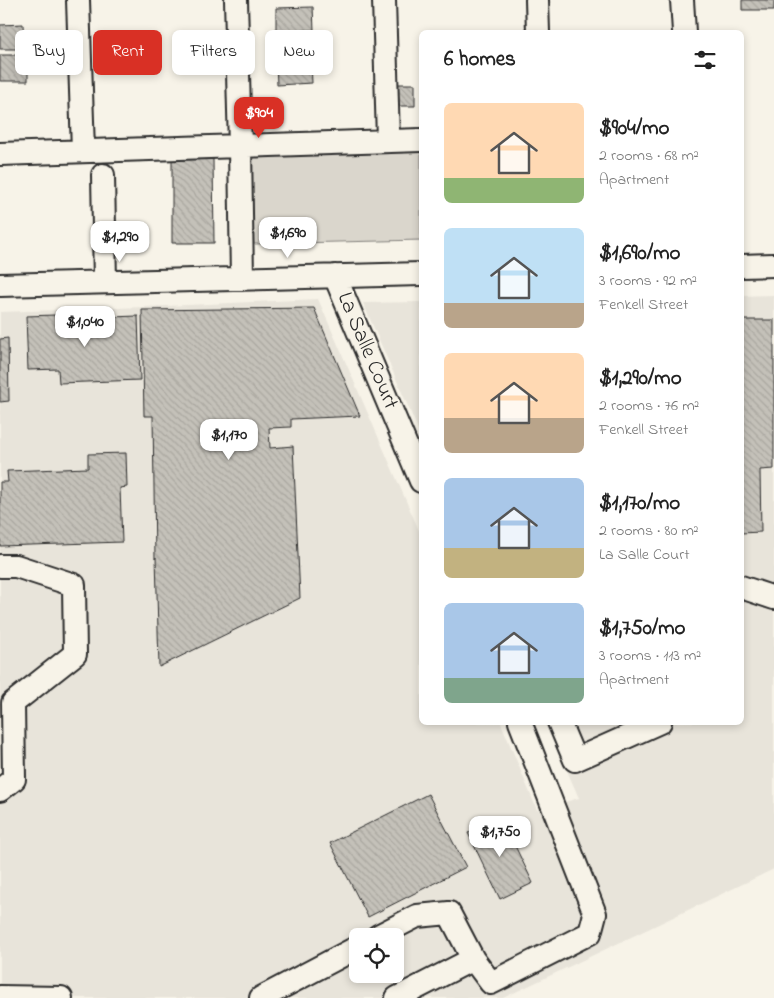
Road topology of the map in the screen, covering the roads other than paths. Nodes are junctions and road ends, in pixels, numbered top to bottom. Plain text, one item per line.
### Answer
1 (78, 0) edge
2 (236, 0) edge
3 (384, 0) edge
4 (537, 0) edge
5 (682, 0) edge
6 (538, 30) edge
7 (684, 30) edge
8 (388, 140) junction
9 (419, 140) edge
10 (240, 146) junction
11 (83, 152) junction
12 (0, 154) edge
13 (103, 175) dead end
14 (774, 265) edge
15 (744, 266) edge
16 (419, 274) edge
17 (335, 276) junction
18 (242, 278) junction
19 (105, 282) junction
20 (0, 285) edge
21 (419, 476) edge
22 (0, 566) edge
23 (744, 588) edge
24 (774, 598) edge
25 (521, 725) edge
26 (560, 725) edge
27 (653, 725) edge
28 (0, 790) edge
29 (394, 928) edge
30 (349, 952) edge
31 (473, 959) junction
32 (0, 997) edge
33 (61, 998) edge
34 (261, 998) edge
35 (397, 998) edge

1 - 11 street
2 - 10 street
3 - 8 street
4 - 6 street
5 - 7 street
8 - 9 street
8 - 10 street
10 - 11 street
10 - 18 street
11 - 12 street
13 - 19 street
14 - 15 street
16 - 17 street
17 - 18 street
17 - 21 street, La Salle Court
18 - 19 street
19 - 20 street
22 - 28 street
23 - 24 street
25 - 31 street
26 - 27 street
29 - 31 street
30 - 34 street
31 - 35 street
32 - 33 street

